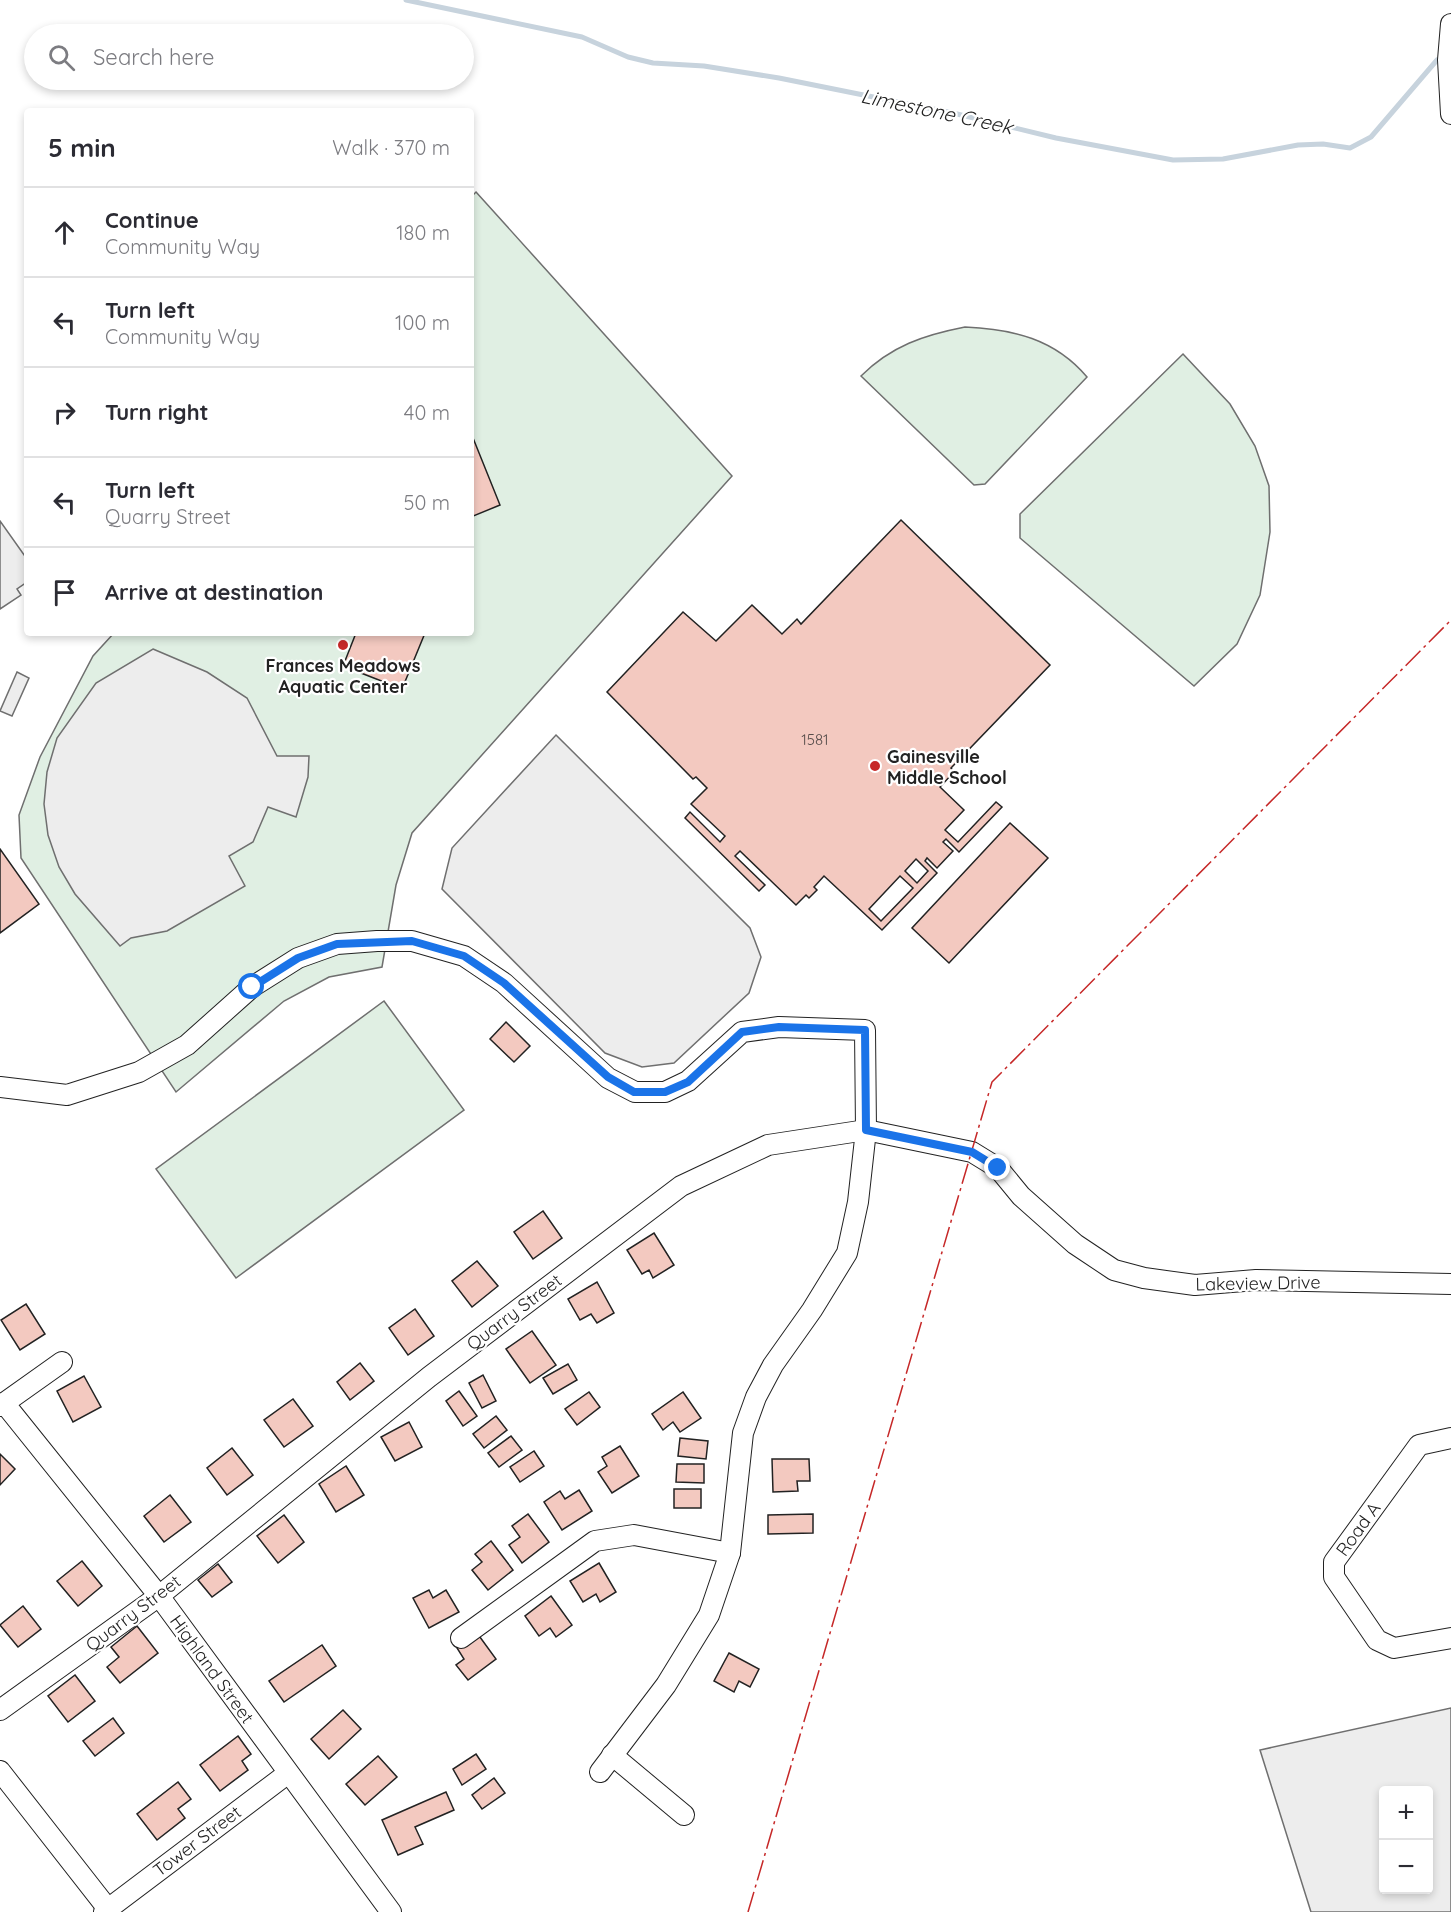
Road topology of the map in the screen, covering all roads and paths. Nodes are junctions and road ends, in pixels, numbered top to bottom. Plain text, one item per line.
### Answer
1 (1451, 24) edge
2 (1451, 114) edge
3 (0, 1087) edge
4 (866, 1130) junction
5 (1075, 1244) joint
6 (1451, 1284) edge
7 (62, 1362) dead end
8 (2, 1404) edge
9 (1451, 1438) edge
10 (730, 1553) junction
11 (159, 1596) junction
12 (461, 1638) dead end
13 (1451, 1638) edge
14 (0, 1710) edge
15 (612, 1755) junction
16 (0, 1771) edge
17 (600, 1772) dead end
18 (287, 1774) junction
19 (684, 1815) dead end
20 (106, 1911) edge
21 (391, 1912) edge

1 - 2 street
3 - 4 street
4 - 5 street, Quarry Street
4 - 10 street
4 - 11 street, Quarry Street
5 - 6 street, Lakeview Drive
7 - 8 street
8 - 11 street, Highland Street
9 - 13 street, Road A
10 - 12 street
10 - 15 street
11 - 14 street, Quarry Street
11 - 18 street, Highland Street
15 - 17 street
15 - 19 street
16 - 20 street, Tower Street
18 - 20 street, Tower Street
18 - 21 street, Highland Street

